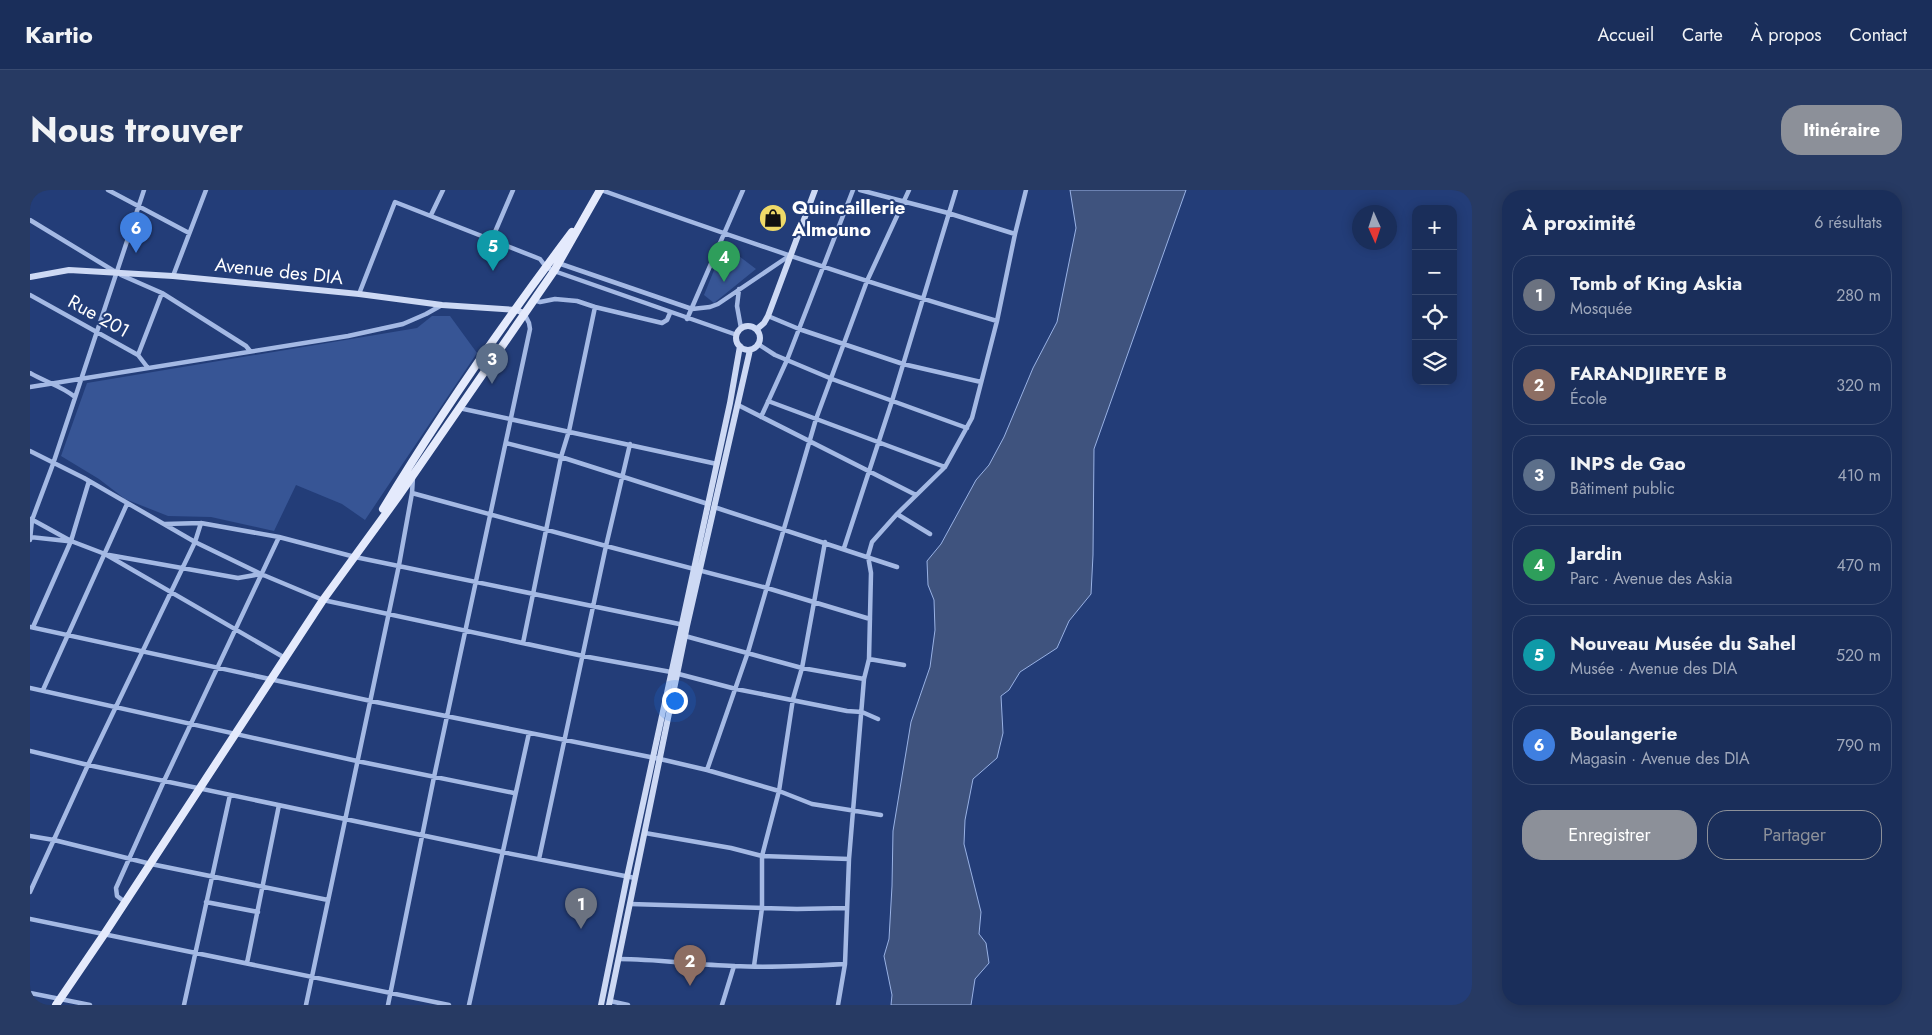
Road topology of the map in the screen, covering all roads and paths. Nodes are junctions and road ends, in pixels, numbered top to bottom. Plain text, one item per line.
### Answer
1 (108, 190) edge
2 (144, 190) edge
3 (206, 190) edge
4 (443, 190) edge
5 (513, 190) edge
6 (601, 190) edge
7 (743, 190) edge
8 (815, 190) edge
9 (853, 190) edge
10 (860, 190) edge
11 (909, 190) edge
12 (956, 190) edge
13 (1026, 190) edge
14 (904, 201) junction
15 (138, 207) junction
16 (590, 208) junction
17 (948, 213) junction
18 (431, 215) junction
19 (30, 220) edge
20 (189, 233) junction
21 (724, 234) junction
22 (1015, 234) junction
23 (492, 239) junction
24 (789, 256) junction
25 (540, 259) junction
26 (551, 260) junction
27 (559, 264) junction
28 (824, 266) junction
29 (546, 267) junction
30 (554, 271) junction
31 (116, 272) junction
32 (173, 276) junction
33 (30, 277) edge
34 (867, 281) junction
35 (739, 289) junction
36 (162, 293) junction
37 (359, 294) junction
38 (30, 295) edge
39 (923, 299) junction
40 (534, 300) junction
41 (442, 305) junction
42 (595, 307) junction
43 (692, 309) junction
44 (516, 310) junction
45 (524, 313) junction
46 (670, 313) junction
47 (768, 316) junction
48 (687, 319) junction
49 (998, 321) junction
50 (741, 328) junction
51 (757, 329) junction
52 (799, 329) junction
53 (96, 332) junction
54 (736, 335) junction
55 (758, 344) junction
56 (844, 345) junction
57 (740, 346) junction
58 (750, 350) junction
59 (250, 351) junction
60 (138, 355) junction
61 (786, 360) junction
62 (903, 364) junction
63 (148, 368) junction
64 (30, 373) edge
65 (832, 379) junction
66 (80, 380) junction
67 (981, 382) junction
68 (48, 384) junction
69 (30, 387) edge
70 (75, 397) junction
71 (768, 401) junction
72 (892, 401) junction
73 (738, 405) junction
74 (459, 408) junction
75 (761, 417) junction
76 (816, 418) junction
77 (511, 419) junction
78 (967, 428) junction
79 (569, 431) junction
80 (810, 440) junction
81 (506, 443) junction
82 (879, 443) junction
83 (630, 444) junction
84 (30, 451) edge
85 (561, 457) junction
86 (54, 464) junction
87 (717, 464) junction
88 (945, 467) junction
89 (870, 471) junction
90 (413, 474) junction
91 (623, 477) junction
92 (89, 481) junction
93 (412, 492) junction
94 (916, 495) junction
95 (127, 504) junction
96 (711, 505) junction
97 (490, 514) junction
98 (896, 514) junction
99 (31, 519) edge
100 (201, 523) junction
101 (164, 524) junction
102 (784, 528) junction
103 (548, 530) junction
104 (930, 534) dead end
105 (279, 537) junction
106 (30, 538) edge
107 (71, 541) junction
108 (195, 542) junction
109 (825, 542) junction
110 (606, 546) junction
111 (844, 548) junction
112 (105, 554) junction
113 (355, 556) junction
114 (868, 556) junction
115 (399, 565) junction
116 (897, 567) dead end
117 (182, 568) junction
118 (697, 570) junction
119 (261, 574) junction
120 (476, 581) junction
121 (767, 588) junction
122 (170, 592) junction
123 (534, 593) junction
124 (323, 600) junction
125 (814, 603) junction
126 (593, 606) junction
127 (388, 614) junction
128 (870, 619) junction
129 (684, 625) junction
130 (31, 627) edge
131 (236, 629) junction
132 (466, 631) junction
133 (68, 635) junction
134 (685, 636) junction
135 (523, 643) junction
136 (142, 651) junction
137 (748, 652) junction
138 (583, 656) junction
139 (286, 658) junction
140 (869, 659) junction
141 (904, 665) dead end
142 (217, 666) junction
143 (802, 668) junction
144 (674, 673) junction
145 (272, 678) junction
146 (864, 679) junction
147 (30, 688) edge
148 (736, 689) junction
149 (43, 690) junction
150 (793, 700) junction
151 (370, 701) junction
152 (116, 706) junction
153 (862, 712) junction
154 (448, 716) junction
155 (878, 720) dead end
156 (192, 724) junction
157 (529, 733) junction
158 (236, 734) junction
159 (565, 740) junction
160 (30, 751) edge
161 (657, 758) junction
162 (357, 761) junction
163 (88, 765) junction
164 (707, 770) junction
165 (434, 777) junction
166 (164, 781) junction
167 (200, 788) junction
168 (779, 791) junction
169 (514, 792) junction
170 (230, 795) junction
171 (279, 805) junction
172 (854, 809) junction
173 (881, 815) dead end
174 (346, 819) junction
175 (645, 833) junction
176 (422, 835) junction
177 (30, 836) edge
178 (54, 840) junction
179 (502, 852) junction
180 (762, 856) junction
181 (849, 858) junction
182 (130, 859) junction
183 (539, 859) junction
184 (151, 864) junction
185 (211, 876) junction
186 (627, 876) junction
187 (635, 878) junction
188 (263, 888) junction
189 (30, 892) edge
190 (328, 900) junction
191 (125, 902) junction
192 (206, 902) junction
193 (630, 904) junction
194 (762, 908) junction
195 (846, 908) junction
196 (258, 912) junction
197 (30, 919) edge
198 (105, 933) junction
199 (195, 952) junction
200 (619, 959) junction
201 (247, 963) junction
202 (845, 964) junction
203 (734, 966) junction
204 (754, 966) junction
205 (312, 976) junction
206 (30, 992) edge
207 (390, 993) junction
208 (58, 1002) edge
209 (609, 1003) edge
210 (90, 1005) edge
211 (184, 1005) edge
212 (306, 1005) edge
213 (388, 1005) edge
214 (449, 1005) edge
215 (468, 1005) edge
216 (601, 1005) edge
217 (628, 1005) edge
218 (722, 1005) edge
219 (838, 1005) edge

1 - 15 street
2 - 15 street
3 - 20 street
4 - 18 street
5 - 23 street
6 - 16 main road
6 - 21 street
7 - 21 street
8 - 24 street
9 - 28 street
10 - 14 street
11 - 14 street
12 - 17 street
13 - 22 street
14 - 17 street
14 - 34 street
15 - 20 street
15 - 31 street
16 - 26 main road
16 - 27 main road
17 - 22 street
17 - 39 street
18 - 23 street
18 - 37 street
19 - 31 street
20 - 32 street
21 - 24 street
21 - 43 street
22 - 49 street
23 - 25 street
24 - 28 street
24 - 35 street
24 - 47 street
25 - 26 street
25 - 29 street
26 - 27 street
26 - 29 main road
27 - 30 main road
27 - 43 street
28 - 34 street
28 - 52 street
29 - 30 street
29 - 44 main road
30 - 40 main road
30 - 46 street
31 - 32 street, Avenue des DIA
31 - 33 street, Avenue des DIA
31 - 36 street
31 - 53 street
32 - 37 street, Avenue des DIA
34 - 39 street
34 - 56 street
35 - 43 street
35 - 50 street
36 - 59 street
36 - 60 street
37 - 41 street, Avenue des DIA
38 - 53 street, Rue 201
39 - 49 street
39 - 62 street
40 - 42 street
40 - 45 main road
41 - 44 street, Avenue des DIA
41 - 59 street
42 - 46 street
42 - 79 street
43 - 48 street
44 - 45 street, Avenue des DIA
44 - 113 main road
45 - 74 main road
45 - 77 street
46 - 48 street
47 - 51 street
47 - 52 street
48 - 54 street
49 - 67 street
50 - 51 street
50 - 54 street
51 - 55 street
52 - 56 street
52 - 61 street
53 - 60 street, Rue 201
53 - 66 street
54 - 57 street
55 - 58 street
55 - 61 street
56 - 62 street
56 - 65 street
57 - 58 street
57 - 87 street
58 - 73 street
59 - 63 street
60 - 63 street, Rue 201
61 - 65 street
61 - 71 street
62 - 67 street
62 - 72 street
63 - 66 street
64 - 68 street
65 - 72 street
65 - 76 street
66 - 68 street
66 - 70 street
67 - 78 street
68 - 69 street
68 - 70 street
70 - 86 street
71 - 75 street
71 - 76 street
72 - 78 street
72 - 82 street
73 - 75 street
73 - 96 street
74 - 77 street
74 - 90 main road
75 - 80 street
76 - 80 street
76 - 82 street
77 - 79 street
77 - 81 street
78 - 88 street
79 - 83 street
79 - 85 street
80 - 89 street
80 - 102 street
81 - 85 street
81 - 97 street
82 - 88 street
82 - 89 street
83 - 87 street
83 - 91 street
84 - 86 street
85 - 91 street
85 - 103 street
86 - 92 street
86 - 99 street
87 - 96 street
88 - 94 street
89 - 94 street
89 - 111 street
90 - 93 street
90 - 113 main road
91 - 96 street
91 - 110 street
92 - 95 street
92 - 107 street
93 - 97 street
93 - 115 street
94 - 98 street
95 - 101 street
95 - 112 street
96 - 102 street
96 - 118 street
97 - 103 street
97 - 120 street
98 - 104 street
98 - 114 street
99 - 106 street
99 - 107 street
100 - 101 street
100 - 105 street
100 - 108 street
101 - 108 street
102 - 109 street
102 - 121 street
103 - 110 street
103 - 123 street
105 - 113 street
105 - 119 street
106 - 107 street
107 - 112 street
107 - 130 street
108 - 117 street
108 - 119 street
109 - 111 street
109 - 125 street
110 - 118 street
110 - 126 street
111 - 114 street
112 - 117 street
112 - 122 street
112 - 133 street
113 - 115 street
113 - 124 main road
114 - 116 street
114 - 128 street
115 - 120 street
115 - 127 street
117 - 119 street
117 - 122 street
118 - 121 street
118 - 129 street
119 - 124 street
119 - 131 street
120 - 123 street
120 - 132 street
121 - 125 street
121 - 137 street
122 - 131 street
122 - 136 street
123 - 126 street
123 - 135 street
124 - 127 street
124 - 139 main road
125 - 128 street
125 - 143 street
126 - 129 street
126 - 138 street
127 - 132 street
127 - 151 street
128 - 140 street
129 - 134 street
129 - 144 street
130 - 133 street
131 - 139 street
131 - 142 street
132 - 135 street
132 - 154 street
133 - 136 street
133 - 149 street
134 - 137 street
134 - 144 street
135 - 138 street
136 - 142 street
136 - 152 street
137 - 143 street
137 - 148 street
138 - 144 street
138 - 159 street
139 - 145 main road
140 - 141 street
140 - 146 street
142 - 145 street
142 - 156 street
143 - 146 street
143 - 150 street
144 - 148 street
144 - 161 street
145 - 151 street
145 - 158 main road
146 - 153 street
147 - 149 street
148 - 150 street
148 - 164 street
149 - 152 street
150 - 153 street
150 - 168 street
151 - 154 street
151 - 162 street
152 - 156 street
152 - 163 street
153 - 155 street
153 - 172 street
154 - 157 street
154 - 165 street
156 - 158 street
156 - 166 street
157 - 159 street
157 - 169 street
158 - 162 street
158 - 167 main road
159 - 161 street
159 - 183 street
160 - 163 street
161 - 164 street
161 - 175 street
161 - 186 street
162 - 165 street
162 - 174 street
163 - 166 street
163 - 178 street
164 - 168 street
165 - 169 street
165 - 176 street
166 - 167 street
166 - 182 street
167 - 170 street
167 - 184 main road
168 - 172 street
168 - 180 street
169 - 179 street
170 - 171 street
170 - 185 street
171 - 174 street
171 - 188 street
172 - 173 street
172 - 181 street
174 - 176 street
174 - 190 street
175 - 180 street
175 - 187 street
176 - 179 street
176 - 207 street
177 - 178 street
178 - 182 street
178 - 189 street
179 - 183 street
179 - 215 street
180 - 181 street
180 - 194 street
181 - 195 street
182 - 184 street
182 - 191 street
183 - 186 street
184 - 185 street
184 - 191 main road
185 - 188 street
185 - 192 street
186 - 187 street
186 - 216 street
187 - 193 street
188 - 190 street
188 - 196 street
190 - 205 street
191 - 198 main road
192 - 196 street
192 - 199 street
193 - 194 street
193 - 200 street
194 - 195 street
194 - 204 street
195 - 202 street
196 - 201 street
197 - 198 street
198 - 199 street
198 - 208 main road
199 - 201 street
199 - 211 street
200 - 203 street
200 - 209 street
201 - 205 street
202 - 204 street
202 - 219 street
203 - 204 street
203 - 218 street
205 - 207 street
205 - 212 street
206 - 208 street
207 - 213 street
207 - 214 street
208 - 210 street
209 - 217 street

